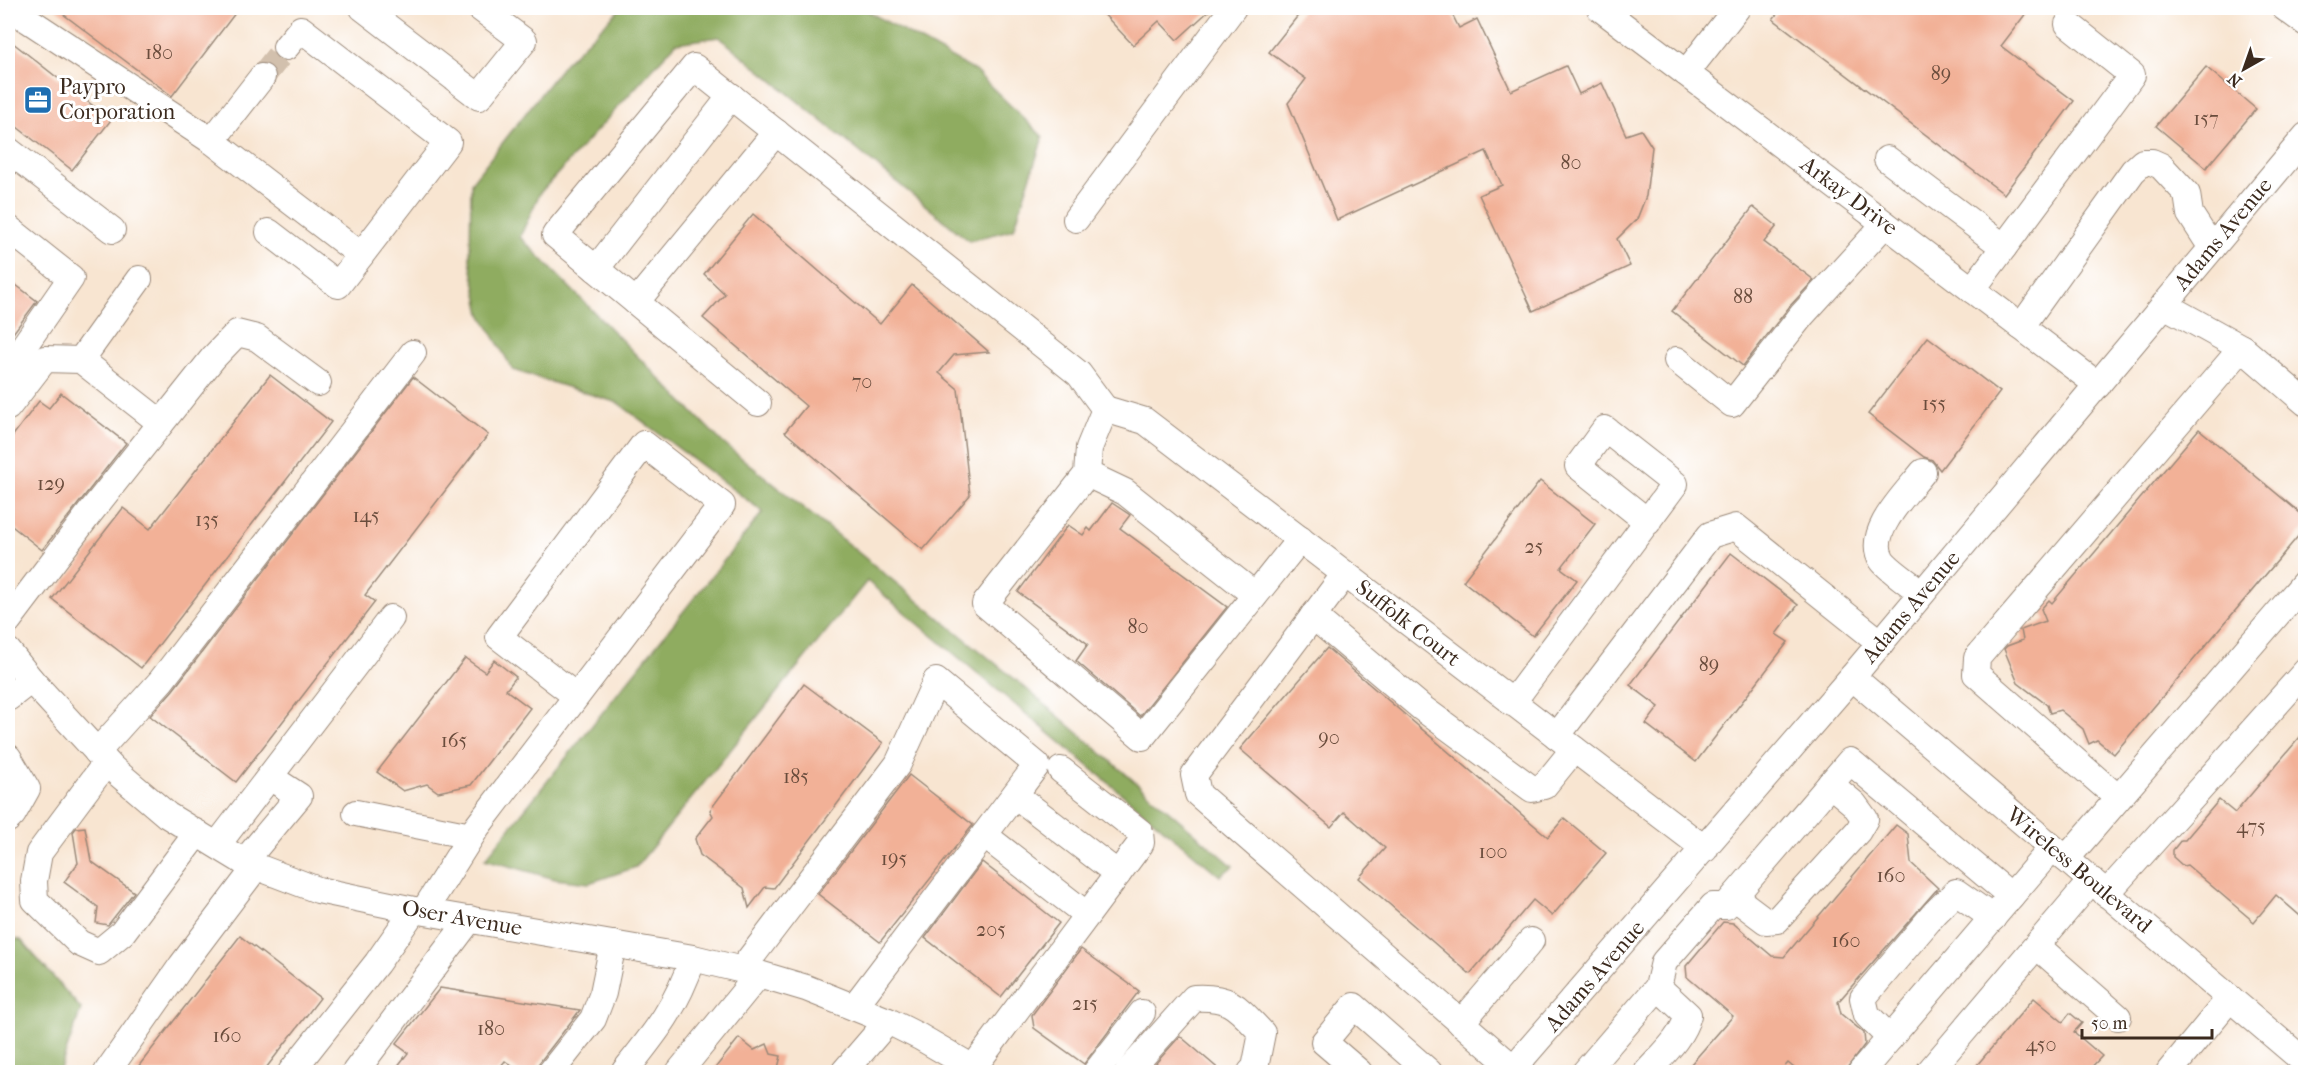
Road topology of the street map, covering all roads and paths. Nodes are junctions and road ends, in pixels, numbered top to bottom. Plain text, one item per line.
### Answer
1 (10, 8) edge
2 (363, 8) edge
3 (480, 8) edge
4 (1233, 8) edge
5 (1600, 8) edge
6 (1737, 8) edge
7 (2285, 8) edge
8 (2306, 23) edge
9 (2068, 24) dead end
10 (286, 47) tunnel mouth
11 (1686, 73) junction
12 (262, 77) tunnel mouth
13 (731, 96) junction
14 (776, 132) junction
15 (2306, 136) edge
16 (212, 141) junction
17 (8, 150) edge
18 (1887, 159) dead end
19 (1076, 219) dead end
20 (1885, 224) junction
21 (8, 228) edge
22 (326, 228) junction
23 (112, 230) dead end
24 (269, 232) dead end
25 (2004, 247) junction
26 (2212, 248) junction
27 (361, 255) junction
28 (303, 258) junction
29 (596, 269) junction
30 (139, 279) dead end
31 (1972, 290) junction
32 (636, 302) junction
33 (2164, 305) junction
34 (2021, 327) junction
35 (2242, 348) junction
36 (413, 353) dead end
37 (81, 360) junction
38 (1677, 360) dead end
39 (8, 369) edge
40 (318, 384) dead end
41 (2098, 385) junction
42 (758, 403) dead end
43 (2306, 403) edge
44 (8, 407) edge
45 (1105, 409) junction
46 (161, 423) junction
47 (1923, 472) dead end
48 (1087, 474) junction
49 (1648, 522) dead end
50 (1299, 539) junction
51 (1345, 574) junction
52 (2306, 581) edge
53 (1922, 593) junction
54 (1255, 595) junction
55 (1313, 616) junction
56 (391, 618) dead end
57 (8, 621) edge
58 (1881, 642) junction
59 (8, 651) edge
60 (2306, 671) edge
61 (1852, 677) junction
62 (32, 680) junction
63 (576, 696) junction
64 (8, 698) edge
65 (1512, 703) junction
66 (1566, 742) junction
67 (8, 757) edge
68 (101, 757) junction
69 (1060, 770) dead end
70 (270, 777) junction
71 (1830, 784) junction
72 (1015, 795) junction
73 (2118, 798) junction
74 (356, 813) dead end
75 (8, 819) edge
76 (471, 836) junction
77 (984, 836) junction
78 (207, 839) junction
79 (1705, 849) junction
80 (2059, 853) junction
81 (250, 865) junction
82 (1118, 874) junction
83 (2099, 887) junction
84 (2011, 896) junction
85 (1734, 897) junction
86 (419, 911) junction
87 (1087, 915) junction
88 (1993, 918) junction
89 (470, 919) junction
90 (1531, 941) dead end
91 (613, 944) junction
92 (2037, 946) junction
93 (693, 958) junction
94 (751, 972) junction
95 (1658, 987) junction
96 (2230, 999) junction
97 (854, 1007) junction
98 (1142, 1013) dead end
99 (2118, 1017) dead end
100 (888, 1021) junction
101 (1461, 1023) junction
102 (1890, 1038) junction
103 (2306, 1063) edge
104 (965, 1068) edge
105 (1514, 1071) edge
106 (107, 1072) edge
107 (291, 1072) edge
108 (355, 1072) edge
109 (551, 1072) edge
110 (624, 1072) edge
111 (680, 1072) edge
112 (844, 1072) edge
113 (1096, 1072) edge
114 (1128, 1072) edge
115 (1251, 1072) edge
116 (1359, 1072) edge
117 (1430, 1072) edge
118 (1585, 1072) edge
119 (1647, 1072) edge
120 (1861, 1072) edge
121 (1929, 1072) edge
122 (2169, 1072) edge

1 - 16 street
2 - 3 street
4 - 19 street
5 - 11 street, Arkay Drive
6 - 11 street
7 - 8 street
9 - 25 street
10 - 27 street
11 - 20 street, Arkay Drive
12 - 16 street
13 - 14 street
13 - 29 street
13 - 29 street
14 - 32 street
14 - 45 street
15 - 26 street, Adams Avenue
16 - 22 street
17 - 23 street
18 - 25 street
20 - 31 street, Arkay Drive
20 - 38 street
21 - 39 street
22 - 27 street
22 - 28 street
24 - 28 street
25 - 31 street
26 - 33 street, Adams Avenue
26 - 34 street
27 - 28 street
29 - 32 street
30 - 37 street
31 - 34 street, Arkay Drive
32 - 42 street
33 - 35 street
33 - 41 street, Adams Avenue
34 - 41 street, Arkay Drive
35 - 43 street
35 - 73 street
36 - 68 street
37 - 44 street
37 - 46 street
40 - 46 street
41 - 53 street, Adams Avenue
45 - 48 street
45 - 50 street, Suffolk Court
46 - 57 street
47 - 53 street
48 - 54 street
48 - 54 street
49 - 65 street
50 - 51 street, Suffolk Court
50 - 54 street
51 - 55 street
51 - 65 street, Suffolk Court
52 - 73 street
53 - 58 street, Adams Avenue
55 - 66 street
55 - 101 street
56 - 70 street
58 - 61 street, Adams Avenue
58 - 66 street
59 - 62 street, Oser Avenue
60 - 83 street
61 - 79 street, Adams Avenue
61 - 80 street, Wireless Boulevard
62 - 64 street
62 - 68 street, Oser Avenue
63 - 63 street
63 - 76 street
65 - 66 street, Suffolk Court
66 - 79 street, Suffolk Court
67 - 75 street
68 - 78 street, Oser Avenue
68 - 78 street
69 - 82 street
70 - 78 street
70 - 81 street
71 - 84 street
71 - 85 street
71 - 85 street
72 - 77 street
72 - 82 street
72 - 94 street
73 - 80 street
74 - 76 street
76 - 86 street
77 - 87 street
77 - 97 street
78 - 81 street, Oser Avenue
79 - 105 street, Adams Avenue
80 - 83 street, Wireless Boulevard
80 - 84 street
81 - 86 street, Oser Avenue
81 - 106 street
82 - 87 street
83 - 92 street
83 - 96 street, Wireless Boulevard
84 - 88 street
85 - 95 street
86 - 89 street, Oser Avenue
86 - 107 street
87 - 104 street
88 - 102 street
88 - 102 street
89 - 91 street, Oser Avenue
89 - 108 street
90 - 101 street
91 - 93 street, Oser Avenue
91 - 109 street
92 - 99 street
92 - 121 street
93 - 94 street, Oser Avenue
93 - 110 street
94 - 97 street, Oser Avenue
94 - 111 street
95 - 118 street
95 - 119 street
96 - 103 street, Wireless Boulevard
96 - 122 street
97 - 100 street, Oser Avenue
98 - 113 street
100 - 104 street, Oser Avenue
100 - 112 street
101 - 105 street
102 - 120 street
114 - 115 street
116 - 117 street

